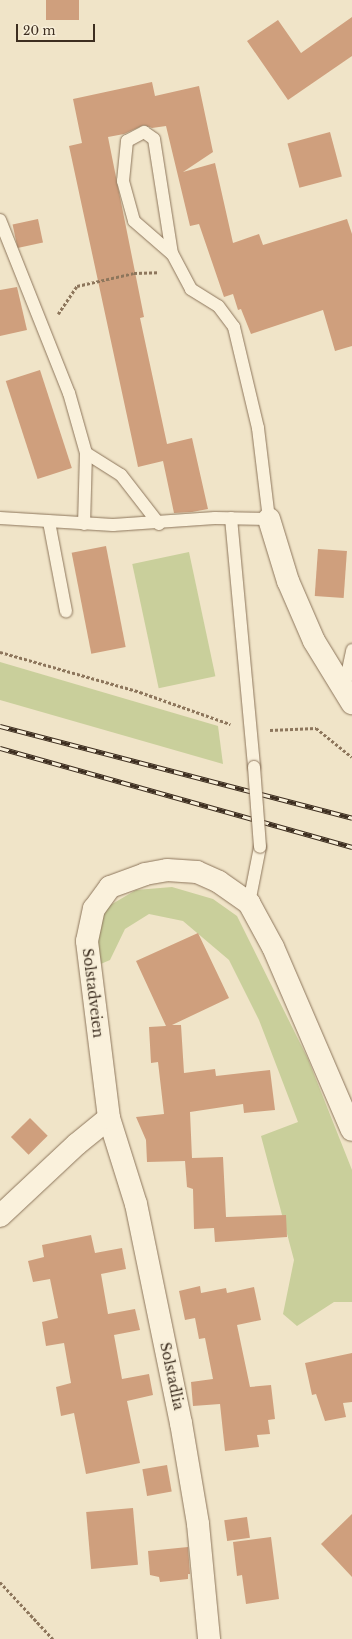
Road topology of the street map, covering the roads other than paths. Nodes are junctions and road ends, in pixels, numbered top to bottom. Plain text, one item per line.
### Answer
1 (0, 220) edge
2 (172, 254) junction
3 (86, 453) junction
4 (0, 518) edge
5 (231, 518) junction
6 (269, 519) junction
7 (49, 522) junction
8 (84, 524) junction
9 (159, 524) junction
10 (66, 611) dead end
11 (352, 650) edge
12 (348, 698) edge
13 (249, 903) junction
14 (109, 1118) junction
15 (352, 1130) edge
16 (0, 1216) edge
17 (209, 1639) edge

1 - 3 lane
2 - 2 lane
2 - 6 lane
3 - 8 lane
3 - 9 lane
4 - 7 lane
5 - 6 lane
5 - 9 lane
5 - 13 lane, bridge
6 - 12 street
7 - 8 lane
7 - 10 lane
8 - 9 lane
11 - 12 lane
13 - 14 street, Solstadveien
13 - 15 street, Solstadveien
14 - 16 street
14 - 17 street, Solstadlia

